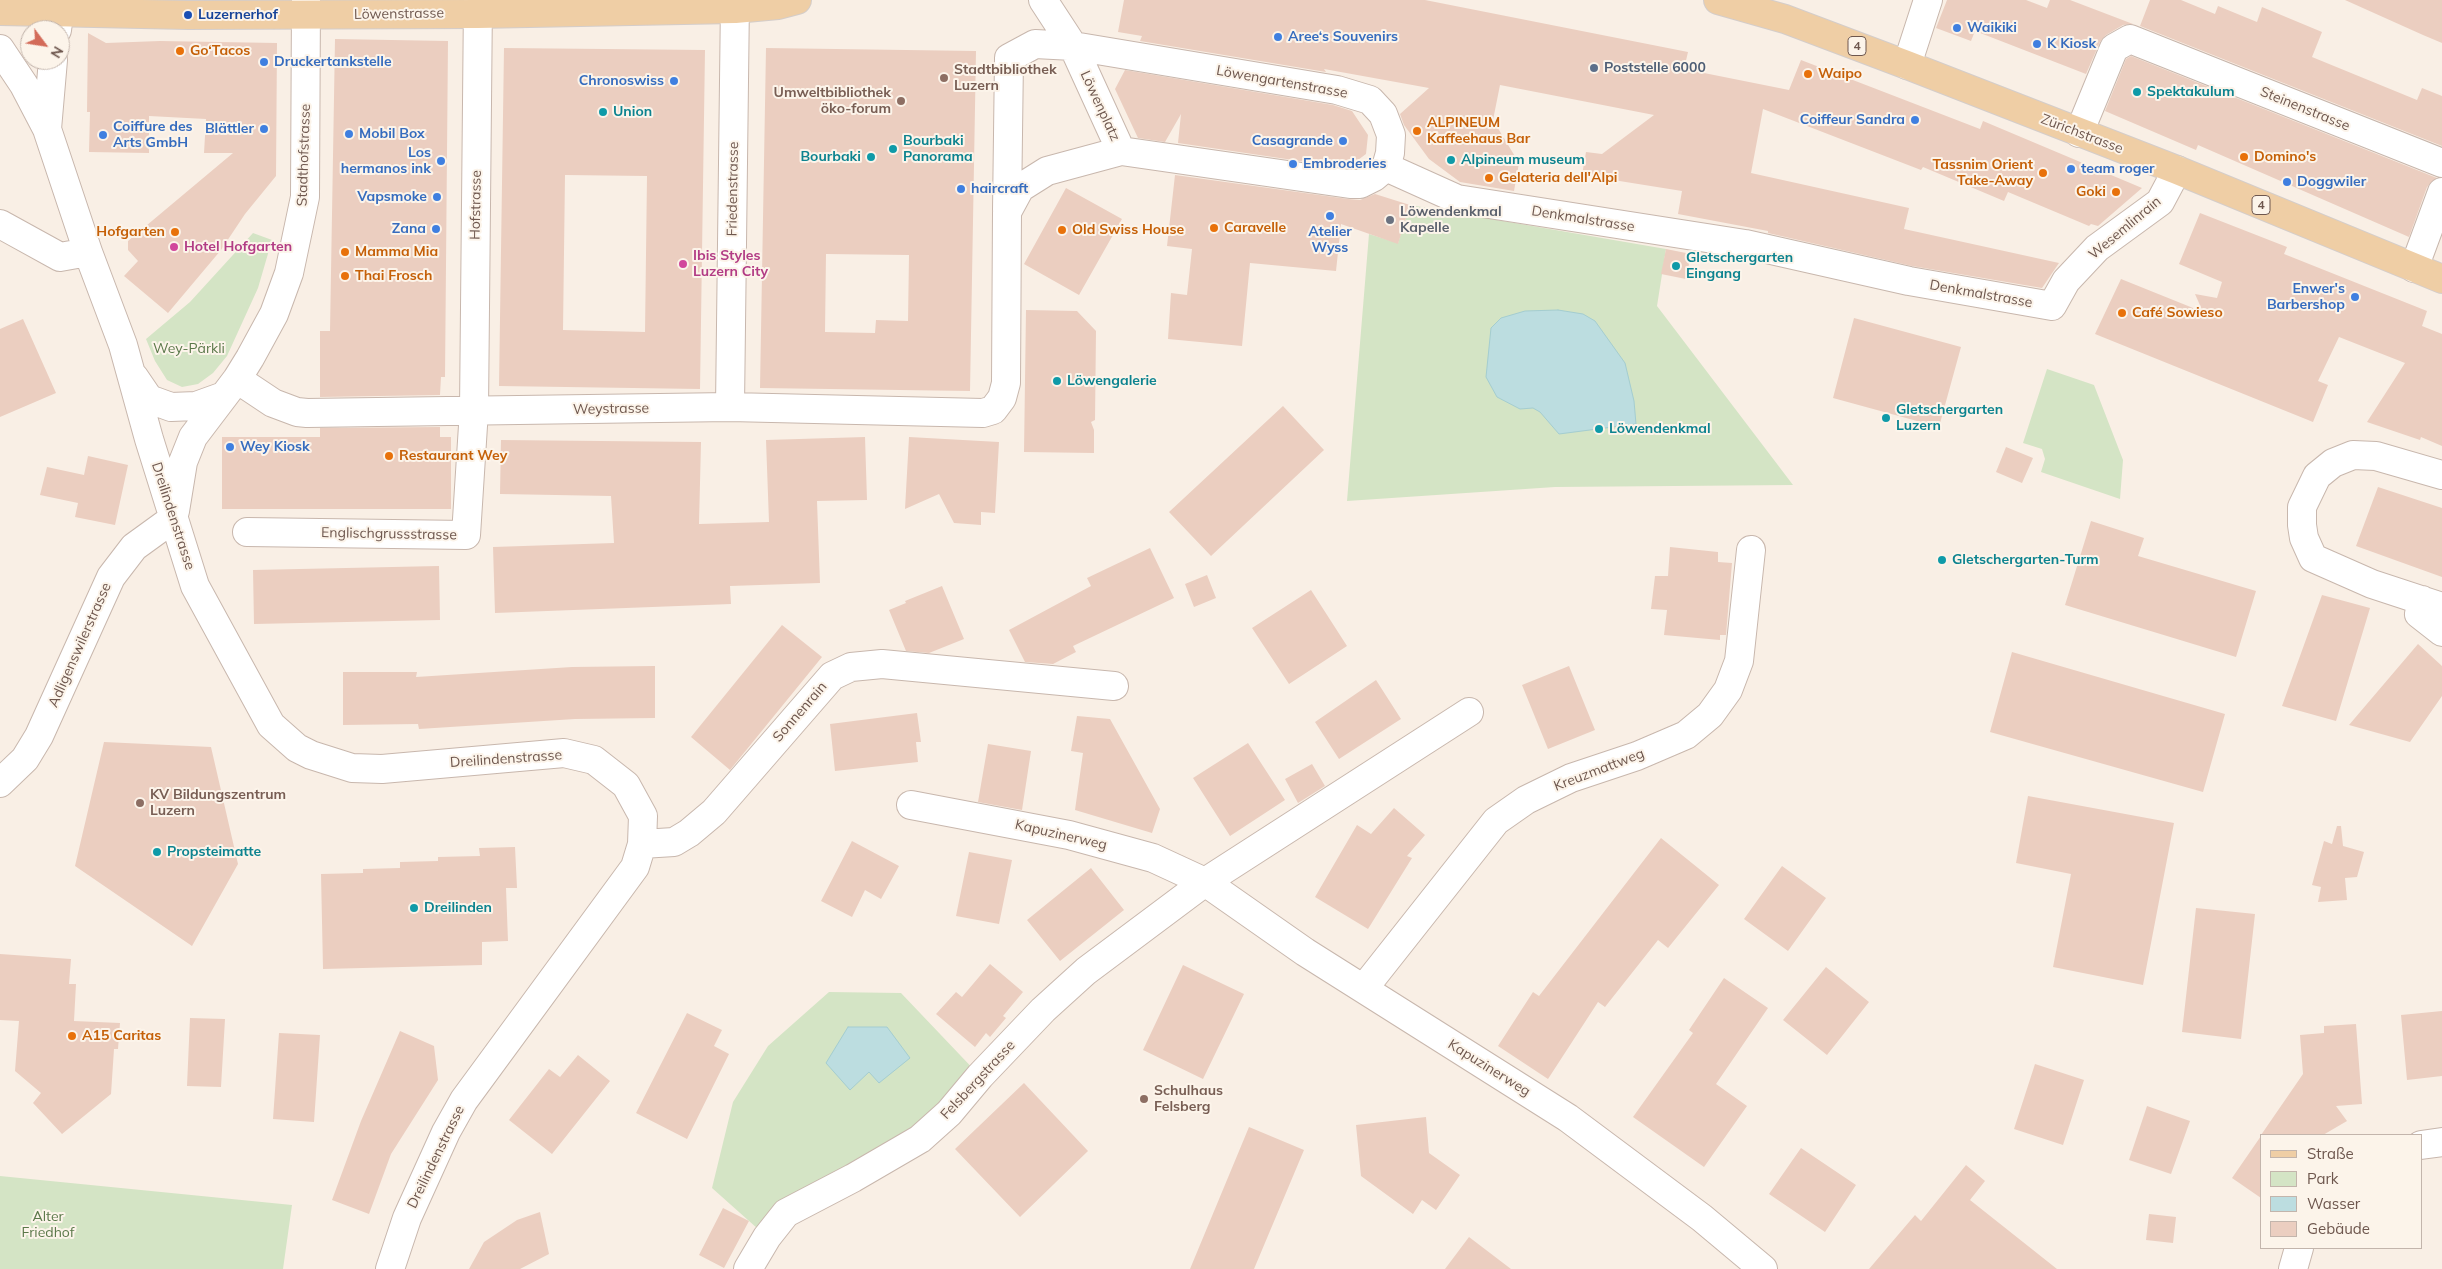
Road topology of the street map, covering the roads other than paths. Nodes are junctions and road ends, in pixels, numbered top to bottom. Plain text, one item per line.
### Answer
1 (797, 0) edge
2 (1043, 0) edge
3 (1718, 0) edge
4 (1928, 0) edge
5 (735, 4) edge
6 (478, 7) edge
7 (306, 8) edge
8 (0, 12) edge
9 (59, 15) edge
10 (1073, 46) junction
11 (0, 49) edge
12 (1121, 54) joint
13 (1907, 65) junction
14 (52, 70) edge
15 (47, 129) junction
16 (2079, 132) junction
17 (1121, 151) junction
18 (2442, 163) edge
19 (1386, 167) junction
20 (2177, 170) junction
21 (2442, 192) edge
22 (1007, 212) junction
23 (0, 224) edge
24 (88, 252) junction
25 (2414, 268) junction
26 (2442, 279) edge
27 (2052, 306) joint
28 (130, 371) junction
29 (229, 388) junction
30 (730, 407) junction
31 (474, 410) junction
32 (993, 410) joint
33 (2442, 475) edge
34 (174, 518) junction
35 (248, 532) dead end
36 (1751, 550) dead end
37 (2432, 604) edge
38 (2442, 632) edge
39 (1114, 686) dead end
40 (1469, 712) dead end
41 (0, 783) edge
42 (911, 805) dead end
43 (642, 844) junction
44 (1205, 882) junction
45 (1364, 988) junction
46 (2442, 1142) edge
47 (2422, 1145) edge
48 (2299, 1249) edge
49 (390, 1269) edge
50 (748, 1269) edge
51 (1764, 1269) edge
52 (2293, 1269) edge

1 - 5 main road, Löwenstrasse
2 - 10 street
3 - 13 main road, Zürichstrasse / 4
4 - 13 street
5 - 6 main road, Löwenstrasse
5 - 30 street, Friedenstrasse
6 - 7 main road, Löwenstrasse
6 - 31 street, Hofstrasse
7 - 9 main road, Löwenstrasse
7 - 29 street, Stadthofstrasse
8 - 9 main road, Löwenstrasse
10 - 12 street, Löwenplatz
10 - 17 street, Löwenplatz
10 - 22 street, Löwenplatz
11 - 15 street, Dreilindenstrasse
12 - 19 street, Löwengartenstrasse
13 - 16 main road, Zürichstrasse / 4
14 - 15 street, Dreilindenstrasse
15 - 24 street, Dreilindenstrasse
16 - 18 street, Steinenstrasse
16 - 20 main road, Zürichstrasse / 4
17 - 19 street
17 - 22 street, Löwenplatz
19 - 27 street, Denkmalstrasse
20 - 25 main road, Zürichstrasse / 4
20 - 27 street, Wesemlinrain
21 - 25 street
22 - 32 street, Löwenplatz
23 - 24 street
24 - 28 street, Dreilindenstrasse
25 - 26 main road, Zürichstrasse / 4
28 - 29 street, Dreilindenstrasse
28 - 34 street, Dreilindenstrasse
29 - 31 street, Weystrasse
29 - 34 street, Stadthofstrasse
30 - 31 street, Weystrasse
30 - 32 street, Weystrasse
31 - 35 street, Englischgrussstrasse
33 - 37 street
34 - 41 street, Adligenswilerstrasse
34 - 43 street, Dreilindenstrasse
36 - 45 street, Kreuzmattweg
37 - 38 street
39 - 43 street, Sonnenrain
40 - 44 street
42 - 44 street, Kapuzinerweg
43 - 49 street, Dreilindenstrasse
44 - 45 street, Kapuzinerweg
44 - 50 street, Felsbergstrasse
45 - 51 street, Kapuzinerweg
46 - 47 street
48 - 52 street

